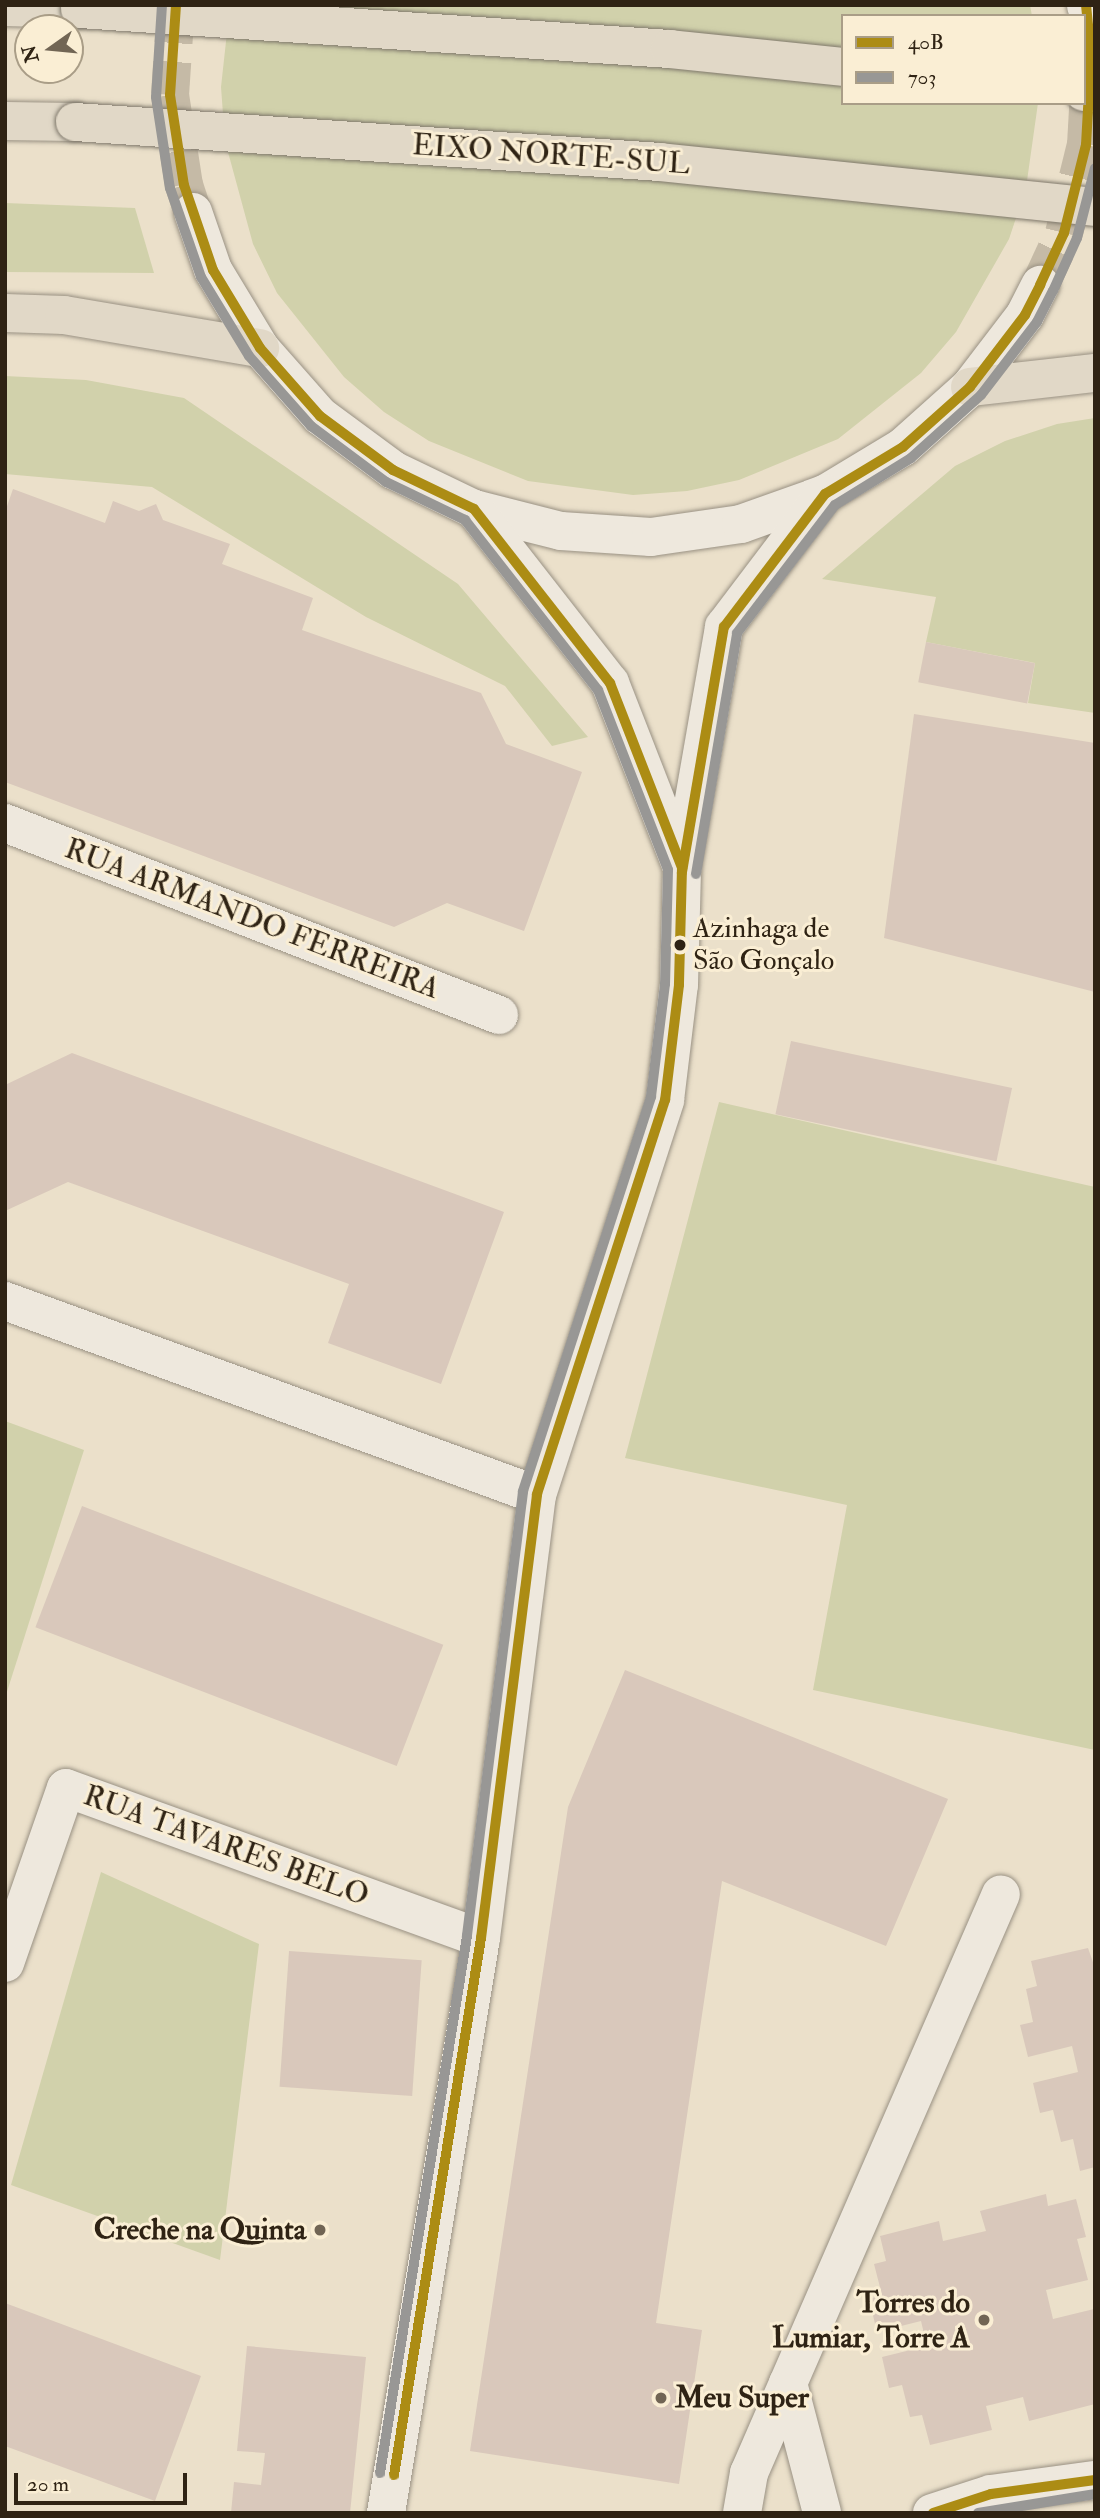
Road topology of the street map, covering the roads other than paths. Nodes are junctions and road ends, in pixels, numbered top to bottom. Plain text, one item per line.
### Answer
1 (5, 7) edge
2 (841, 67) edge
3 (5, 121) edge
4 (1095, 207) edge
5 (193, 212) tunnel mouth
6 (1041, 285) tunnel mouth
7 (5, 313) edge
8 (260, 348) junction
9 (1095, 373) edge
10 (970, 387) junction
11 (825, 494) junction
12 (474, 509) junction
13 (5, 823) edge
14 (682, 868) junction
15 (499, 1015) dead end
16 (5, 1301) edge
17 (537, 1495) junction
18 (1001, 1894) dead end
19 (481, 1938) junction
20 (5, 1963) edge
21 (788, 2383) junction
22 (394, 2474) junction
23 (1095, 2480) edge
24 (386, 2513) edge
25 (415, 2513) edge
26 (742, 2513) edge
27 (822, 2513) edge
28 (932, 2513) edge

1 - 2 highway, bridge
3 - 4 highway, EIXO NORTE-SUL, bridge
5 - 8 street
6 - 10 street
7 - 8 highway
8 - 12 street
9 - 10 highway
10 - 11 street
11 - 12 street
11 - 14 street
12 - 14 street
13 - 15 street, RUA ARMANDO FERREIRA
14 - 17 street
16 - 17 street
17 - 19 street
18 - 21 street
19 - 20 street, RUA TAVARES BELO
19 - 22 street
21 - 26 street
21 - 27 street
22 - 24 street
22 - 25 street
23 - 28 street

